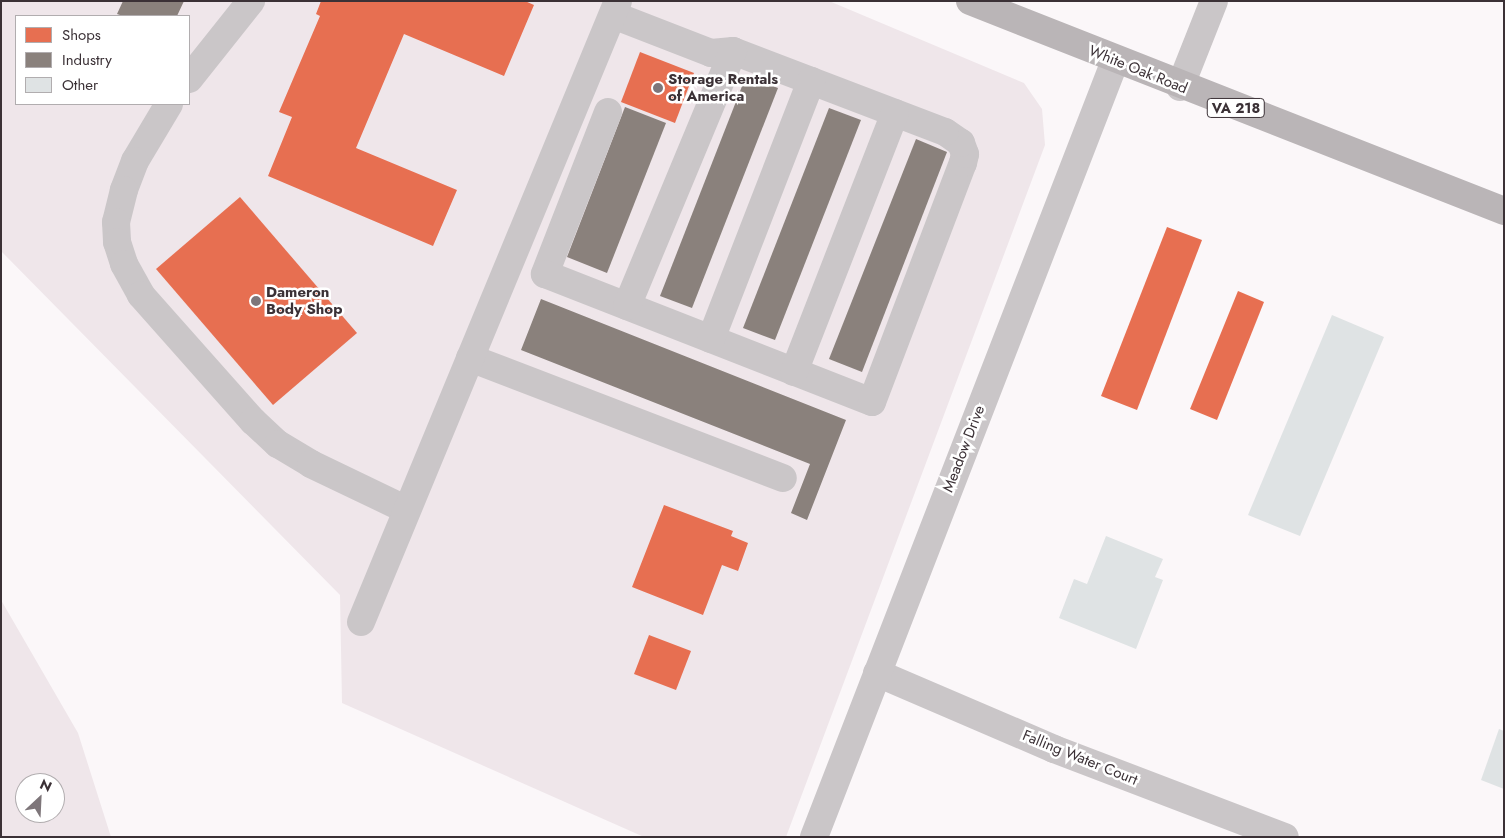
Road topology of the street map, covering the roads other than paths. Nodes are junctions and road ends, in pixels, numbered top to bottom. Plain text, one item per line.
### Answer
1 (251, 1) edge
2 (970, 1) edge
3 (1214, 1) edge
4 (616, 8) edge
5 (733, 51) junction
6 (1115, 61) junction
7 (190, 78) edge
8 (810, 81) junction
9 (1180, 87) junction
10 (168, 105) edge
11 (608, 112) dead end
12 (894, 113) junction
13 (1504, 212) edge
14 (627, 306) junction
15 (711, 339) junction
16 (470, 358) junction
17 (794, 372) junction
18 (783, 478) dead end
19 (407, 510) junction
20 (361, 622) dead end
21 (877, 673) junction
22 (814, 837) edge
23 (1285, 837) edge

1 - 7 street
2 - 6 main road, White Oak Road / VA 218
3 - 9 street
4 - 5 street
4 - 16 street
5 - 8 street
5 - 14 street
6 - 9 main road, White Oak Road / VA 218
6 - 21 street, Meadow Drive
8 - 12 street
8 - 15 street
9 - 13 main road, White Oak Road / VA 218
10 - 19 street
11 - 14 street
12 - 17 street
12 - 17 street
14 - 15 street
15 - 17 street
16 - 18 street
16 - 19 street
19 - 20 street
21 - 22 street, Meadow Drive
21 - 23 street, Falling Water Court

